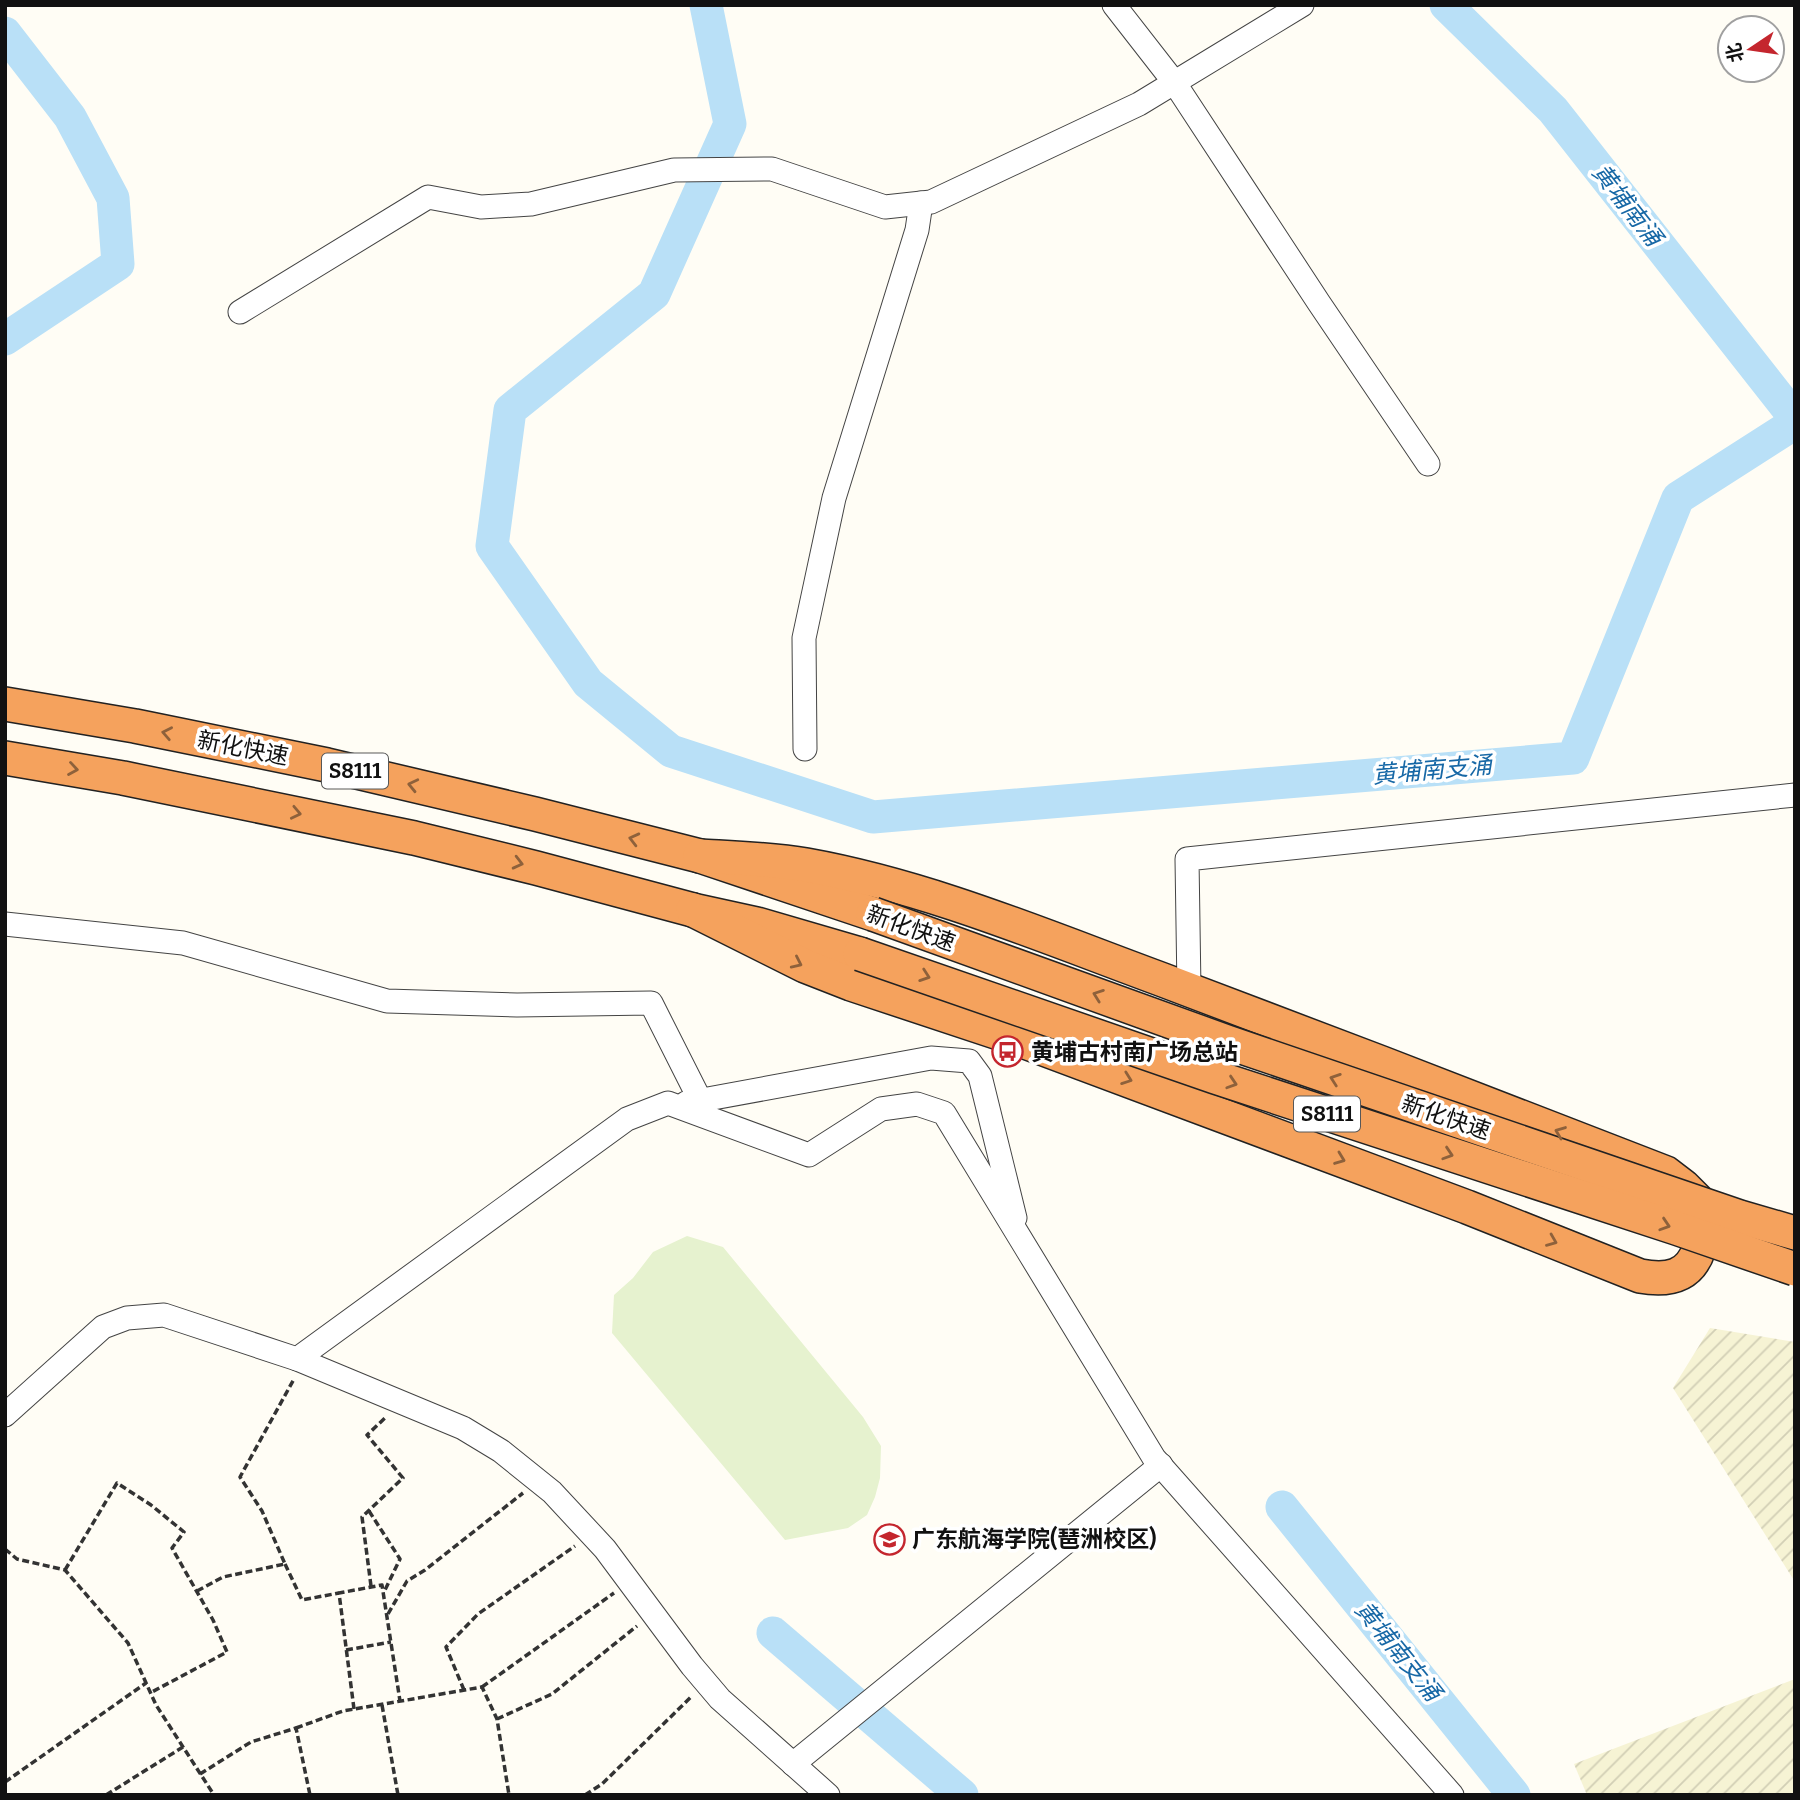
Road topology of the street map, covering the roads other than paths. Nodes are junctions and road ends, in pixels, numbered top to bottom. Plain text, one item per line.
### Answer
1 (1114, 5) edge
2 (1302, 5) edge
3 (1174, 82) junction
4 (921, 203) junction
5 (240, 312) dead end
6 (1428, 464) dead end
7 (5, 704) edge
8 (805, 749) dead end
9 (5, 758) edge
10 (1795, 795) edge
11 (700, 856) junction
12 (693, 910) junction
13 (5, 924) edge
14 (1189, 990) junction
15 (700, 1100) junction
16 (676, 1106) junction
17 (1795, 1233) edge
18 (1021, 1241) junction
19 (1795, 1269) edge
20 (300, 1360) junction
21 (5, 1415) edge
22 (1161, 1465) junction
23 (793, 1764) junction
24 (828, 1795) edge
25 (1452, 1795) edge

1 - 3 street
2 - 3 street
3 - 4 street
3 - 6 street
4 - 5 street
4 - 8 street
11 -> 7 highway, 新化快速 / S8111
9 -> 12 highway, 新化快速 / S8111
10 - 14 street
11 - 14 highway
17 -> 11 highway, 新化快速 / S8111, bridge
12 -> 14 highway
12 -> 19 highway, 新化快速 / S8111, bridge
13 - 15 street
15 - 16 street
15 - 18 street
16 - 18 street
16 - 20 street
18 - 22 street
20 - 21 street
20 - 23 street
22 - 23 street
22 - 25 street
23 - 24 street

